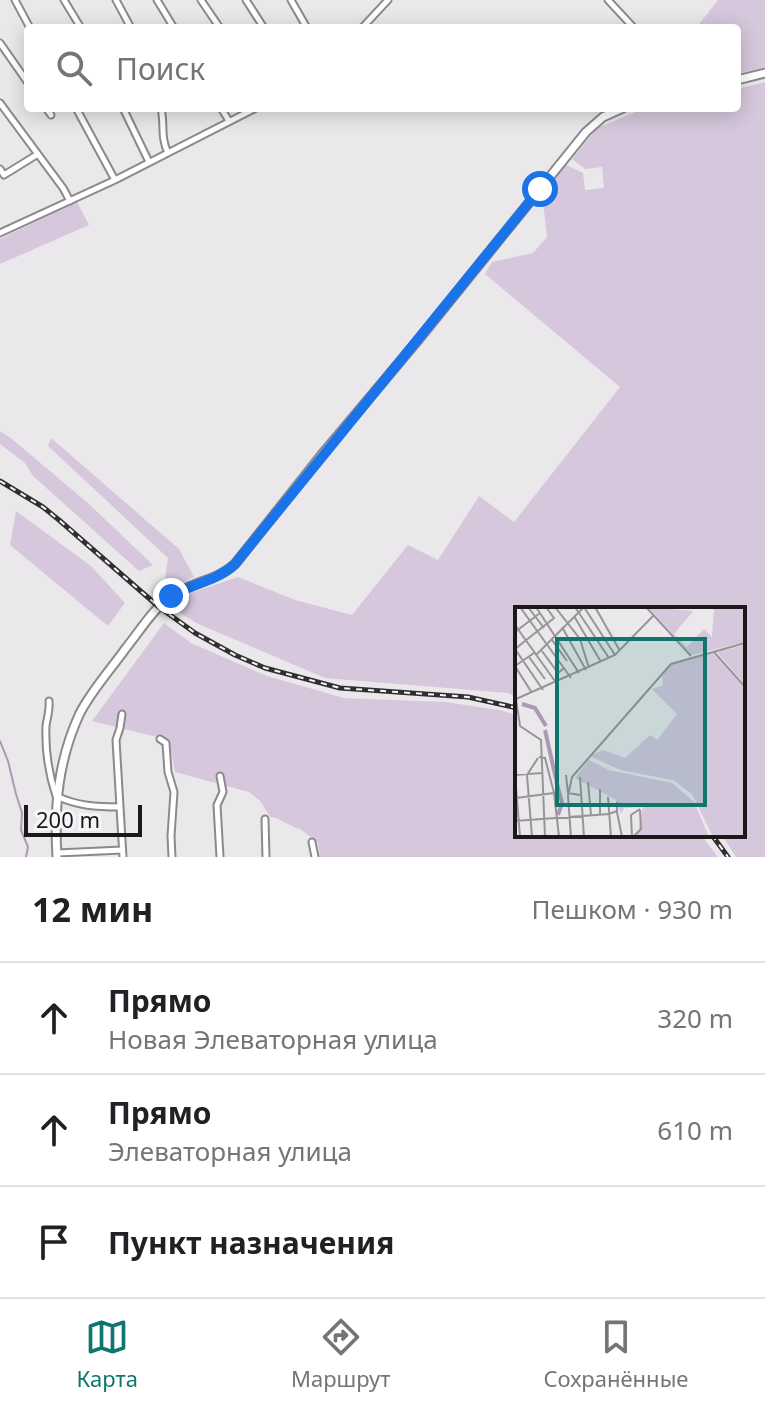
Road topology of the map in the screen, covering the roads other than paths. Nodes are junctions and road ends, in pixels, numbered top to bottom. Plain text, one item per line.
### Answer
1 (15, 0) edge
2 (64, 0) edge
3 (116, 0) edge
4 (157, 0) edge
5 (201, 0) edge
6 (246, 0) edge
7 (291, 0) edge
8 (388, 0) edge
9 (608, 0) edge
10 (28, 24) edge
11 (79, 24) edge
12 (129, 24) edge
13 (172, 24) edge
14 (217, 24) edge
15 (261, 24) edge
16 (305, 24) edge
17 (366, 24) edge
18 (630, 24) edge
19 (0, 43) edge
20 (765, 73) edge
21 (24, 77) edge
22 (741, 79) edge
23 (0, 103) edge
24 (49, 112) edge
25 (78, 112) edge
26 (125, 112) edge
27 (162, 112) edge
28 (223, 112) edge
29 (248, 112) edge
30 (614, 112) edge
31 (51, 115) dead end
32 (229, 121) junction
33 (168, 153) junction
34 (38, 154) junction
35 (149, 162) junction
36 (0, 169) edge
37 (115, 180) junction
38 (70, 201) junction
39 (0, 233) edge
40 (49, 701) dead end
41 (122, 714) dead end
42 (160, 739) dead end
43 (220, 776) dead end
44 (56, 796) junction
45 (120, 807) junction
46 (265, 819) dead end
47 (312, 842) dead end
48 (123, 853) edge
49 (57, 855) edge
50 (172, 857) edge
51 (220, 857) edge
52 (266, 857) edge
53 (315, 857) edge

1 - 10 street
2 - 11 street
3 - 12 street
4 - 13 street
5 - 14 street
6 - 15 street
7 - 16 street
8 - 17 street
9 - 18 street
19 - 21 street
20 - 22 main road
23 - 34 street
24 - 31 street
25 - 37 street
26 - 35 street
27 - 33 street
28 - 32 street
29 - 32 street
30 - 44 main road
32 - 33 street
33 - 35 street
34 - 36 street
34 - 38 street
35 - 37 street
37 - 38 street
38 - 39 street
40 - 44 street
41 - 45 street
42 - 50 street
43 - 51 street
44 - 45 street
44 - 49 main road
45 - 48 street
46 - 52 street
47 - 53 street
48 - 49 street

